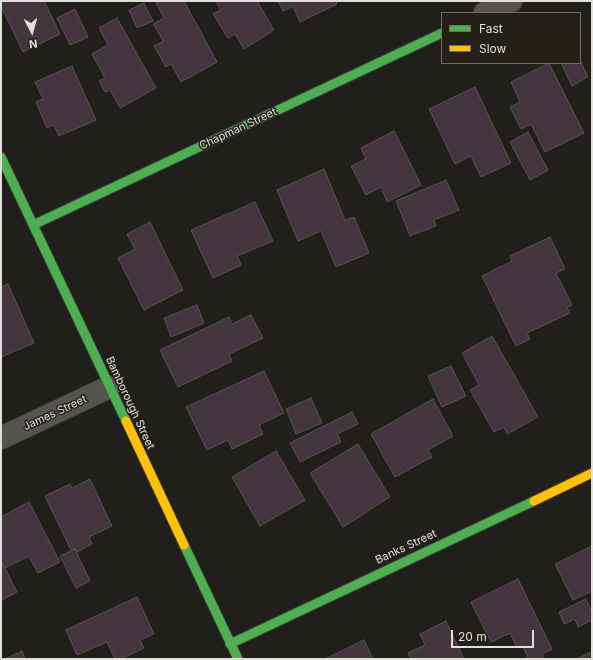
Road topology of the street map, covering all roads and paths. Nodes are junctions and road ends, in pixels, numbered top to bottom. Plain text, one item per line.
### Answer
1 (511, 1) edge
2 (488, 12) edge
3 (441, 33) edge
4 (1, 157) edge
5 (33, 225) junction
6 (109, 387) junction
7 (1, 438) edge
8 (592, 473) edge
9 (230, 644) junction
10 (238, 659) edge

1 - 2 street
3 - 5 street, Chapman Street
4 - 5 street, Bamborough Street
5 - 6 street, Bamborough Street
6 - 7 street, James Street
6 - 9 street, Bamborough Street
8 - 9 street, Banks Street
9 - 10 street, Bamborough Street

